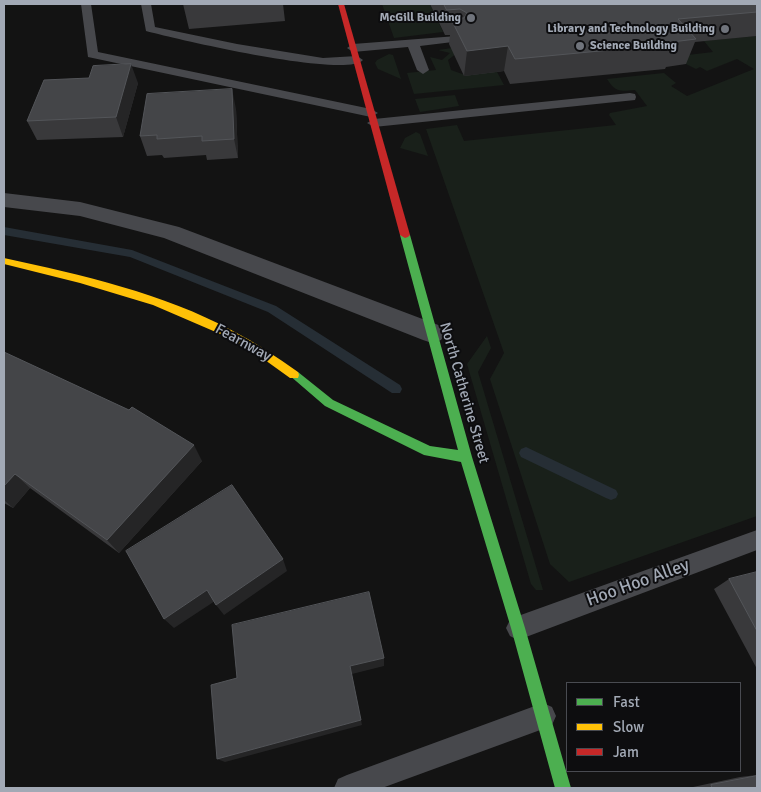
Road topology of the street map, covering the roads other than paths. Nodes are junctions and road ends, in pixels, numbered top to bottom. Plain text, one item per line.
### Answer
1 (86, 4) edge
2 (146, 4) edge
3 (341, 4) edge
4 (457, 39) edge
5 (413, 43) junction
6 (355, 54) junction
7 (423, 70) dead end
8 (630, 97) dead end
9 (372, 118) junction
10 (4, 200) edge
11 (4, 261) edge
12 (432, 333) junction
13 (466, 457) junction
14 (757, 540) edge
15 (518, 628) junction
16 (543, 716) junction
17 (347, 788) edge
18 (563, 788) edge

1 - 9 lane
2 - 6 lane
3 - 6 street, North Catherine Street
4 - 5 lane
5 - 6 lane
5 - 7 lane
6 - 9 street, North Catherine Street
8 - 9 lane
9 - 12 street, North Catherine Street
10 - 12 street
11 - 13 street, Fearnway
12 - 13 street, North Catherine Street
13 - 15 street, North Catherine Street
14 - 15 lane, Hoo Hoo Alley
15 - 16 street, North Catherine Street
16 - 17 lane
16 - 18 street, North Catherine Street

